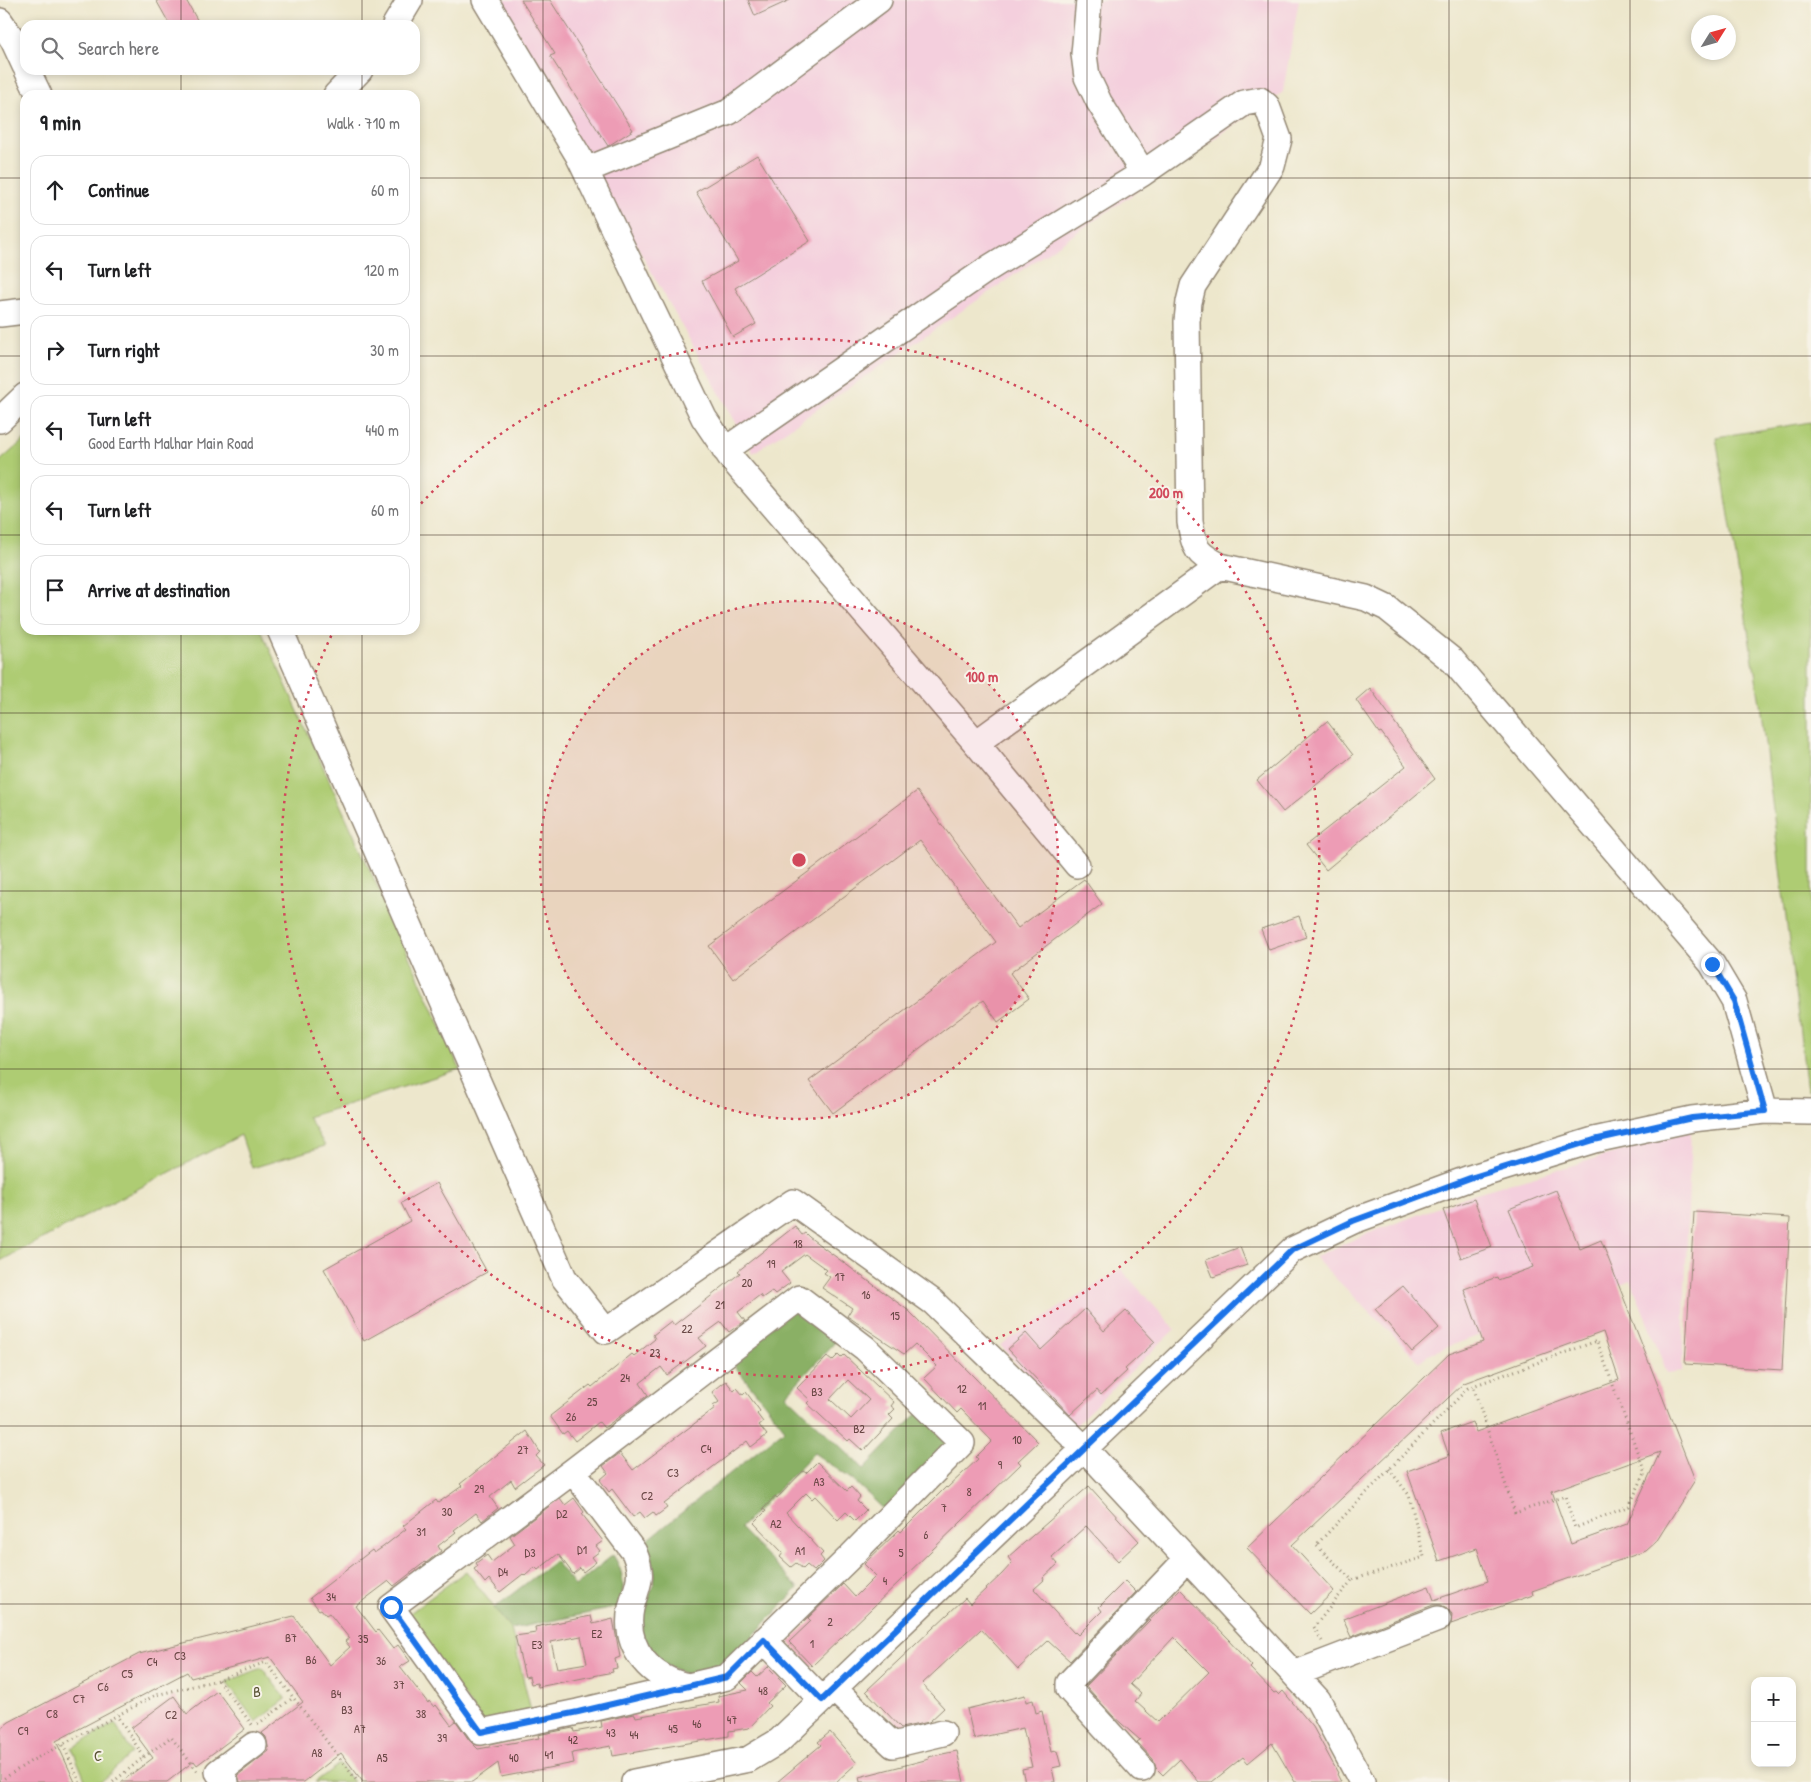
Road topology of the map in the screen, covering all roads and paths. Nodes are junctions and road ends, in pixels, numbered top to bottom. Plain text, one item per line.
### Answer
1 (410, 0) edge
2 (485, 0) edge
3 (879, 0) edge
4 (1088, 0) edge
5 (398, 20) edge
6 (4, 35) edge
7 (20, 59) edge
8 (29, 75) edge
9 (355, 75) edge
10 (37, 90) edge
11 (341, 90) edge
12 (586, 170) junction
13 (1143, 172) junction
14 (20, 312) edge
15 (0, 314) edge
16 (20, 401) edge
17 (0, 420) edge
18 (724, 450) junction
19 (1220, 566) junction
20 (282, 635) edge
21 (976, 743) junction
22 (1077, 865) dead end
23 (1765, 1111) junction
24 (1811, 1112) edge
25 (1473, 1386) junction
26 (1084, 1448) junction
27 (1389, 1469) junction
28 (573, 1471) junction
29 (1187, 1559) junction
30 (1352, 1580) junction
31 (1438, 1619) dead end
32 (764, 1640) junction
33 (1333, 1659) junction
34 (1294, 1674) junction
35 (218, 1680) junction
36 (689, 1686) junction
37 (828, 1694) junction
38 (293, 1698) junction
39 (117, 1716) junction
40 (943, 1733) dead end
41 (63, 1745) junction
42 (254, 1745) dead end
43 (144, 1758) junction
44 (1142, 1768) dead end
45 (696, 1776) edge
46 (222, 1777) edge
47 (0, 1780) edge
48 (80, 1782) edge
49 (113, 1782) edge
50 (358, 1782) edge
51 (634, 1782) edge
52 (1362, 1782) edge

1 - 5 street
2 - 12 street
3 - 12 street
4 - 13 street
6 - 7 street
8 - 10 street
9 - 11 street
12 - 18 street
13 - 18 street
13 - 19 street
14 - 15 street
16 - 17 street
18 - 21 street
19 - 21 street
19 - 23 street
20 - 26 street
21 - 22 street
23 - 24 street
23 - 26 street
25 - 25 path
25 - 27 path
26 - 29 street
26 - 37 street
27 - 30 path
27 - 30 path
28 - 32 street
28 - 36 street
28 - 36 street
29 - 34 street
29 - 44 street
30 - 33 path
31 - 33 street
32 - 36 street
32 - 37 street
33 - 34 street
34 - 52 street
35 - 38 path
35 - 38 path
35 - 39 path
37 - 40 street
37 - 45 street
38 - 50 path
39 - 41 path
39 - 43 path
41 - 47 path
41 - 48 path
42 - 46 street
43 - 46 path
43 - 49 path
45 - 51 street

